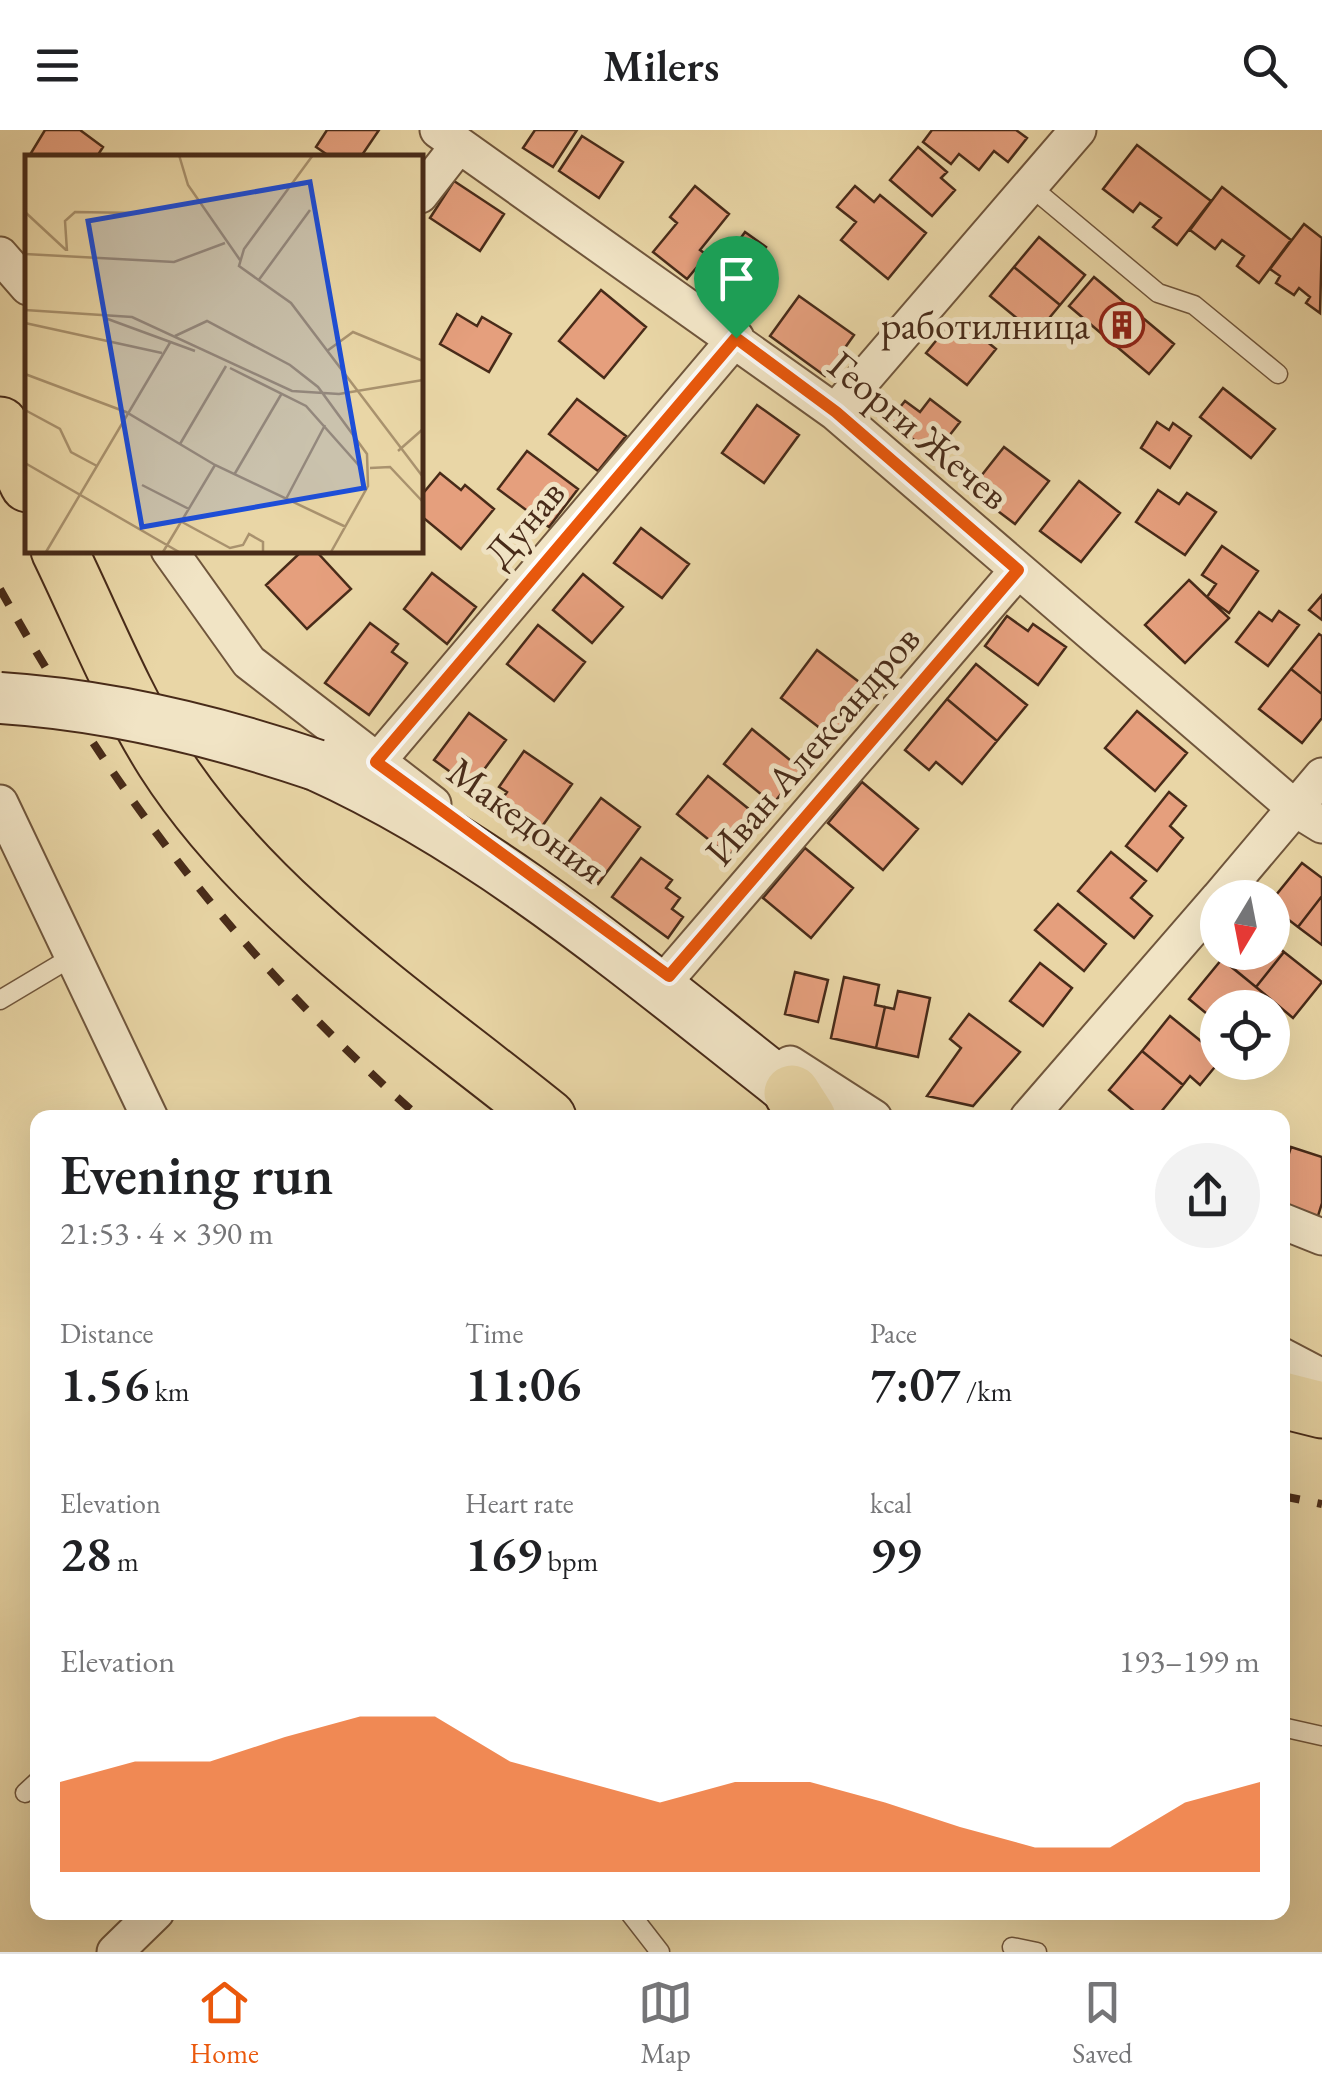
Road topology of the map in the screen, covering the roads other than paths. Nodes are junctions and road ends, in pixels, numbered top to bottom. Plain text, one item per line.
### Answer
1 (1078, 130) edge
2 (448, 138) edge
3 (1030, 186) junction
4 (422, 191) edge
5 (0, 255) edge
6 (25, 284) edge
7 (736, 338) junction
8 (1278, 374) dead end
9 (836, 412) junction
10 (0, 425) edge
11 (25, 478) edge
12 (60, 552) edge
13 (170, 552) edge
14 (1018, 570) junction
15 (0, 698) edge
16 (376, 762) junction
17 (1322, 776) edge
18 (0, 803) edge
19 (1309, 817) edge
20 (1238, 880) edge
21 (1200, 919) edge
22 (72, 957) junction
23 (669, 976) junction
24 (0, 1000) edge
25 (808, 1109) edge
26 (146, 1110) edge
27 (538, 1110) edge
28 (861, 1110) edge
29 (1035, 1110) edge
30 (1290, 1225) edge
31 (1322, 1237) edge
32 (1290, 1360) edge
33 (1322, 1377) edge
34 (1290, 1402) edge
35 (1322, 1410) edge
36 (1290, 1729) edge
37 (1322, 1736) edge
38 (148, 1920) edge
39 (635, 1920) edge
40 (1012, 1947) dead end
41 (115, 1952) edge
42 (660, 1952) edge
43 (1037, 1952) edge

1 - 3 street
2 - 4 street
2 - 7 street, Георги Жечев
3 - 8 lane
3 - 9 street
5 - 6 street
7 - 9 street, Георги Жечев
7 - 16 street, Дунав
9 - 14 street, Георги Жечев
10 - 11 main road
12 - 27 main road
13 - 16 street, Македония
14 - 19 street, Георги Жечев
14 - 23 street, Иван Александров
15 - 25 main road, bridge
16 - 23 street, Македония
17 - 19 street
18 - 22 street
19 - 20 street
21 - 29 street
22 - 24 lane
22 - 26 street
23 - 28 street, Македония
30 - 31 street
32 - 33 street
34 - 35 main road
36 - 37 lane
38 - 41 street
39 - 42 lane
40 - 43 lane

